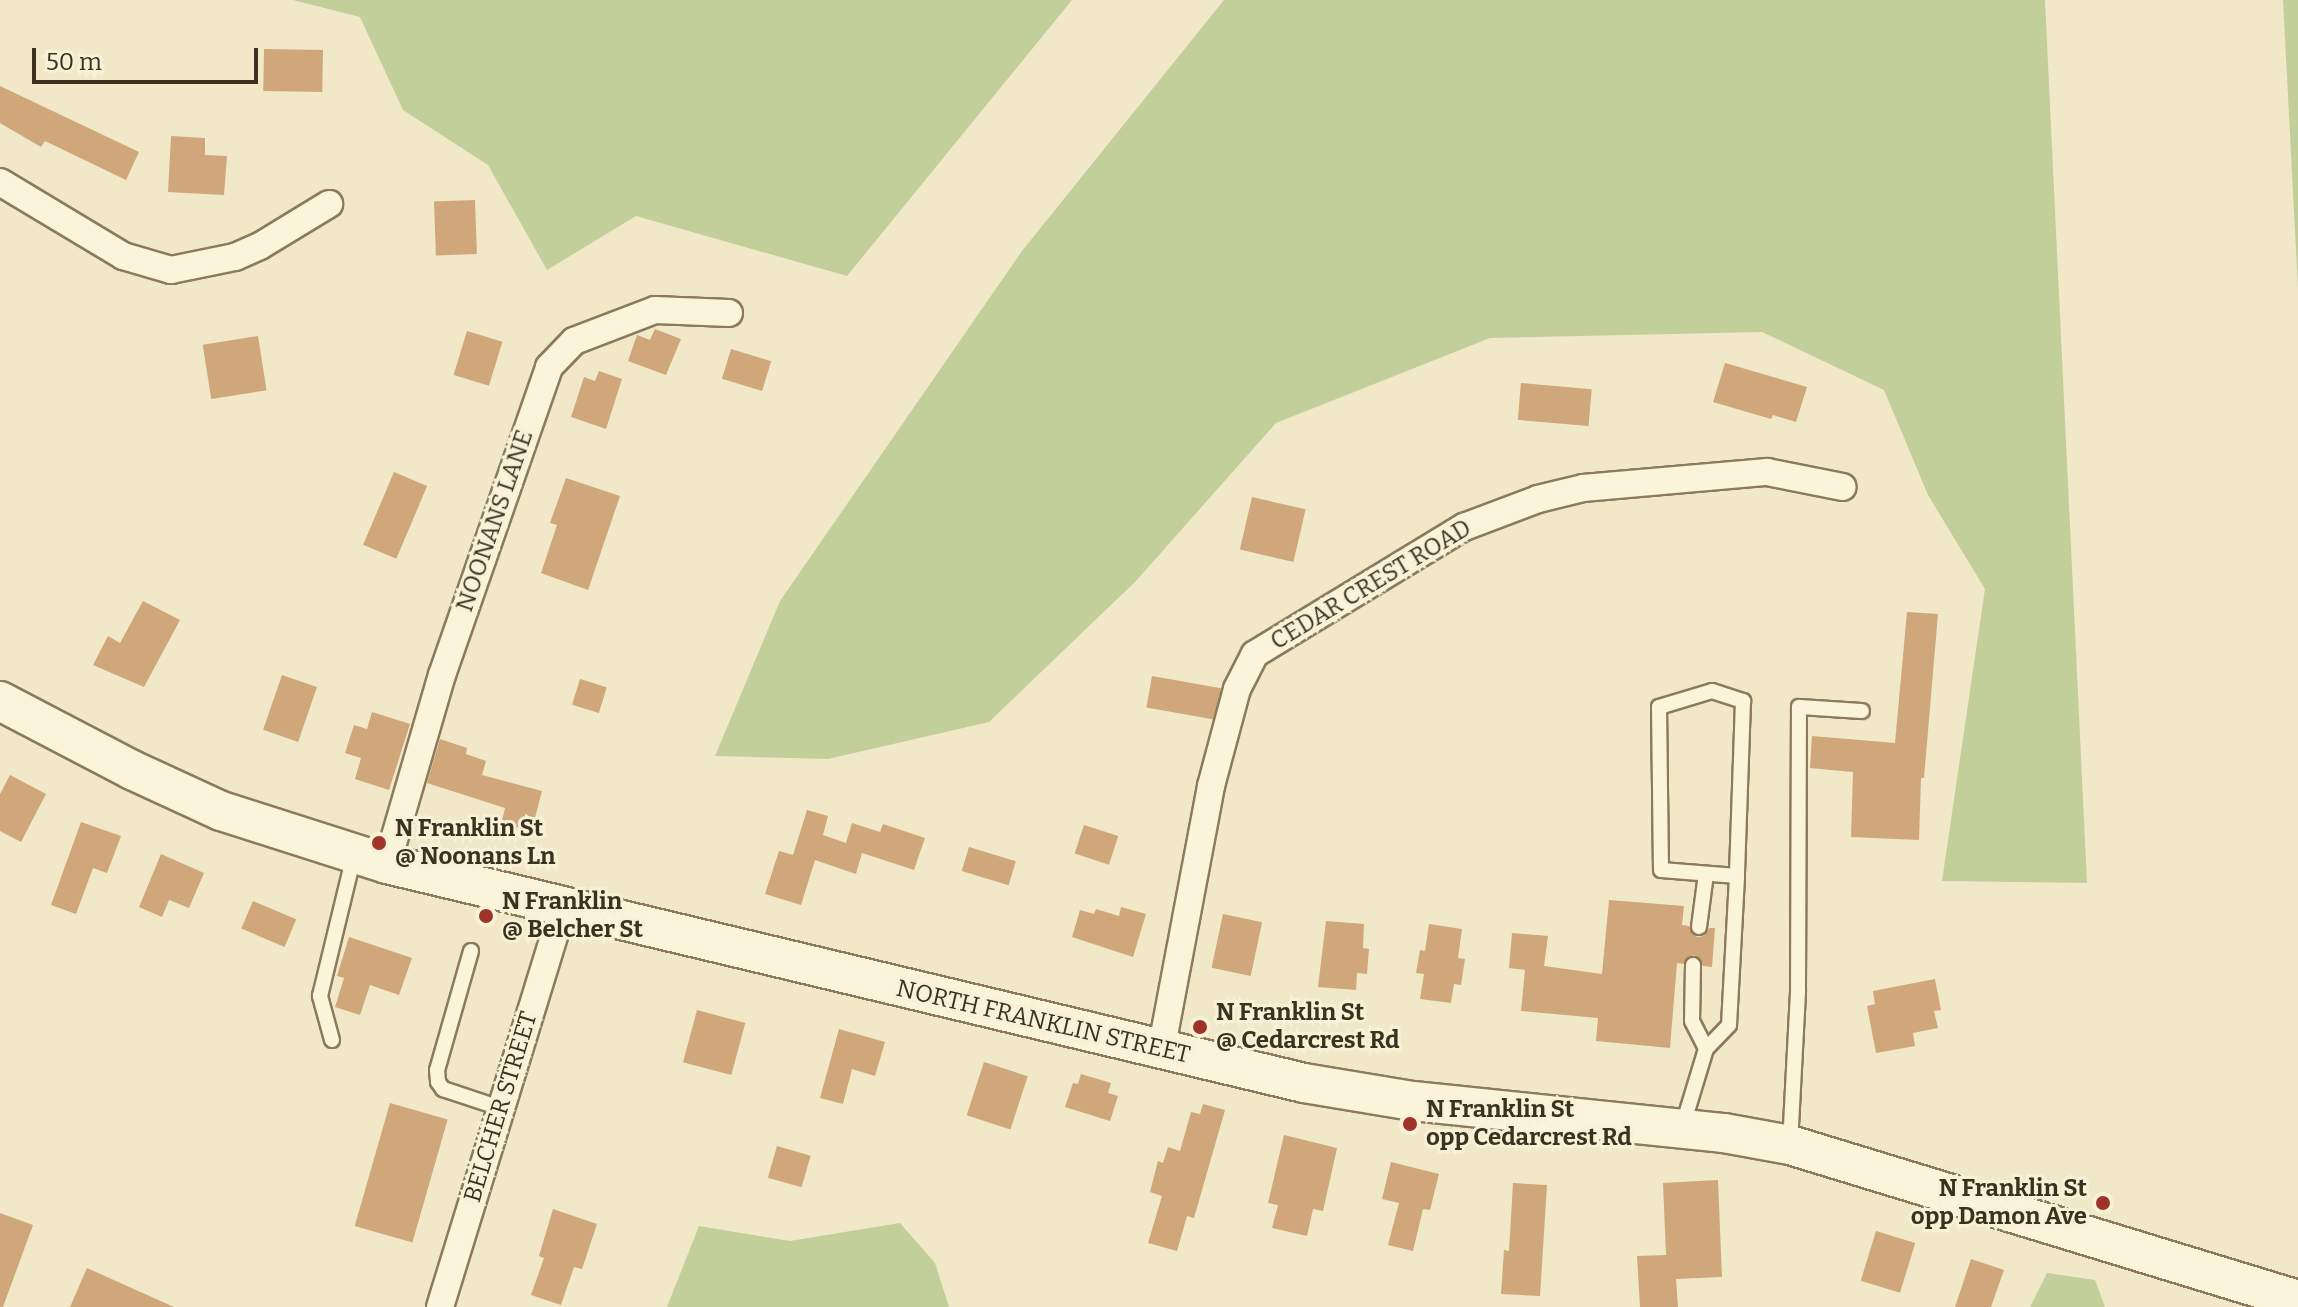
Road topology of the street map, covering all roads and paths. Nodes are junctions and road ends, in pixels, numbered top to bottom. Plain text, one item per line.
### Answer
1 (0, 182) edge
2 (329, 204) dead end
3 (729, 313) dead end
4 (1843, 487) dead end
5 (0, 701) edge
6 (1862, 711) dead end
7 (370, 859) junction
8 (1706, 874) junction
9 (1737, 876) junction
10 (563, 907) junction
11 (1699, 927) dead end
12 (471, 951) dead end
13 (1693, 965) dead end
14 (332, 1040) dead end
15 (1706, 1049) junction
16 (1161, 1051) junction
17 (500, 1108) junction
18 (1682, 1128) junction
19 (1790, 1145) junction
20 (2298, 1300) edge
21 (440, 1307) edge

1 - 2 street
3 - 7 street, NOONANS LANE
4 - 16 street, CEDAR CREST ROAD
5 - 7 main road, NORTH FRANKLIN STREET
6 - 19 lane
7 - 10 main road, NORTH FRANKLIN STREET
7 - 14 lane
8 - 9 lane
8 - 9 lane
8 - 11 lane
9 - 15 lane
10 - 16 main road, NORTH FRANKLIN STREET
10 - 17 street, BELCHER STREET
12 - 17 lane
13 - 15 lane
15 - 18 lane
16 - 18 main road, NORTH FRANKLIN STREET
17 - 21 street, BELCHER STREET
18 - 19 main road, NORTH FRANKLIN STREET
19 - 20 main road, NORTH FRANKLIN STREET

